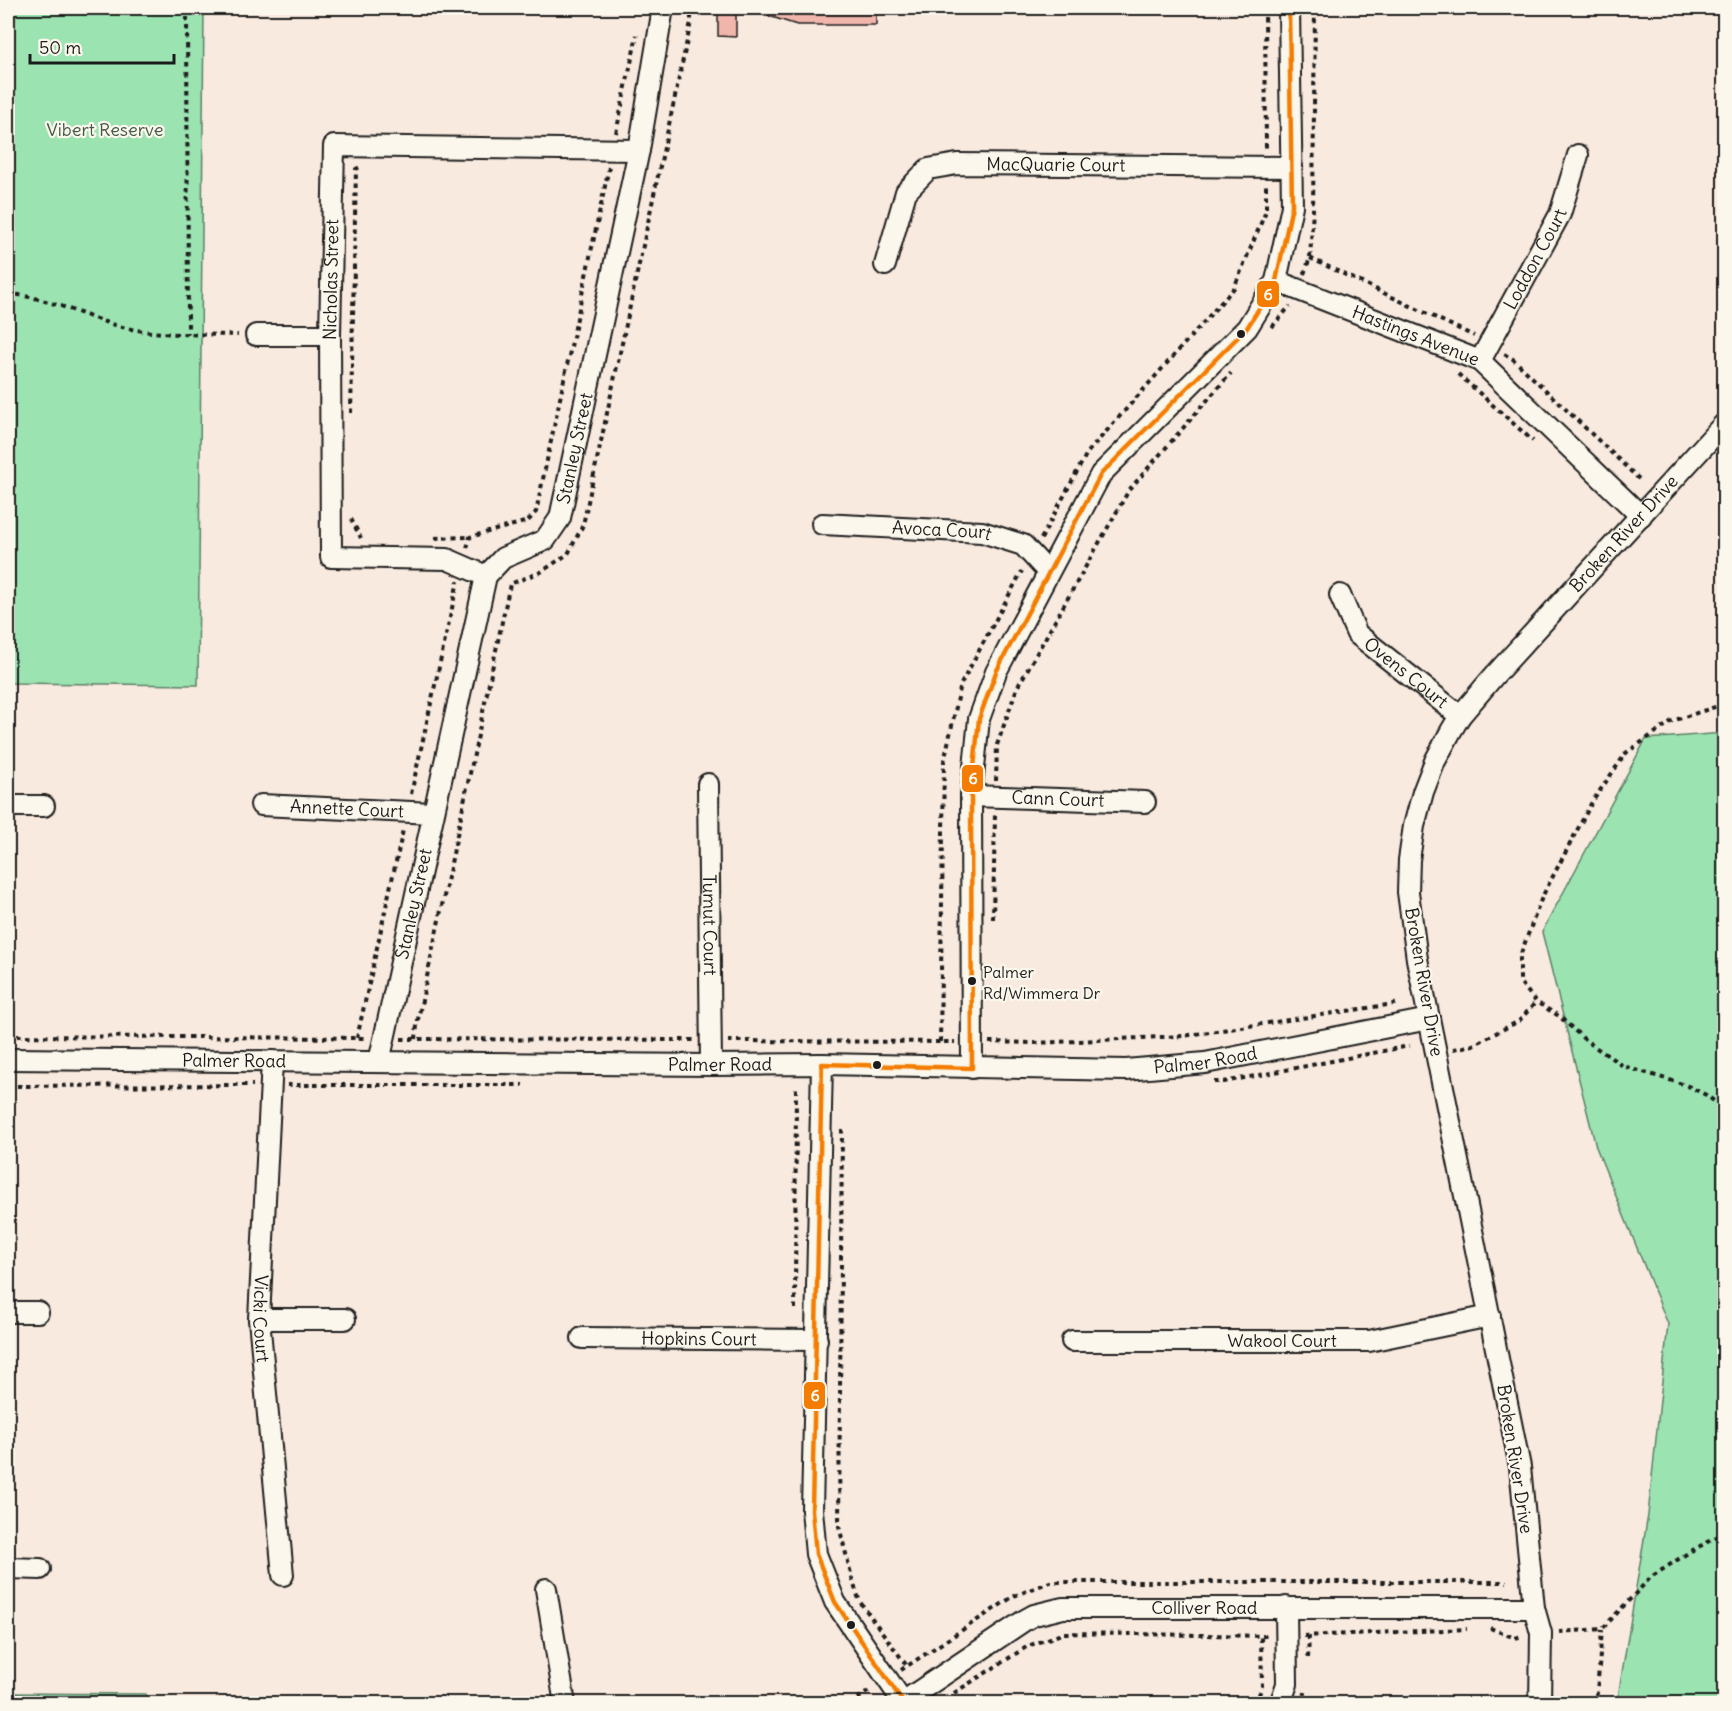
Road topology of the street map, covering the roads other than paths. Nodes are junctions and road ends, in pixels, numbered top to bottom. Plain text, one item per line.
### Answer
1 (663, 8) edge
2 (1289, 8) edge
3 (639, 150) junction
4 (1578, 155) dead end
5 (1292, 167) junction
6 (885, 266) dead end
7 (1276, 281) junction
8 (256, 335) road end
9 (330, 335) junction
10 (1480, 361) junction
11 (1725, 424) edge
12 (1641, 516) junction
13 (822, 524) dead end
14 (1048, 572) junction
15 (486, 576) junction
16 (1340, 595) dead end
17 (1460, 716) junction
18 (708, 784) dead end
19 (971, 796) junction
20 (1145, 802) dead end
21 (261, 805) dead end
22 (8, 806) edge
23 (44, 806) dead end
24 (433, 813) junction
25 (1429, 1019) junction
26 (8, 1059) edge
27 (272, 1061) junction
28 (379, 1062) junction
29 (822, 1064) junction
30 (711, 1065) junction
31 (972, 1068) junction
32 (8, 1312) edge
33 (38, 1312) dead end
34 (1490, 1316) junction
35 (259, 1319) junction
36 (345, 1319) dead end
37 (582, 1338) dead end
38 (817, 1340) junction
39 (1072, 1341) dead end
40 (8, 1568) edge
41 (40, 1569) dead end
42 (283, 1575) dead end
43 (546, 1589) dead end
44 (1286, 1608) junction
45 (1534, 1608) junction
46 (901, 1703) edge
47 (565, 1704) edge
48 (1280, 1704) edge
49 (1540, 1704) edge

1 - 3 street, Stanley Street
2 - 5 street
3 - 9 street, Nicholas Street
3 - 15 street, Stanley Street
4 - 10 street, Loddon Court
5 - 6 street, MacQuarie Court
5 - 7 street
7 - 10 street, Hastings Avenue
7 - 14 street
8 - 9 street
9 - 15 street, Nicholas Street
10 - 12 street, Hastings Avenue
11 - 12 street, Broken River Drive
12 - 17 street, Broken River Drive
13 - 14 street, Avoca Court
14 - 19 street
15 - 24 street, Stanley Street
16 - 17 street, Ovens Court
17 - 25 street, Broken River Drive
18 - 30 street, Tumut Court
19 - 20 street, Cann Court
19 - 31 street
21 - 24 street, Annette Court
22 - 23 street
24 - 28 street, Stanley Street
25 - 31 street, Palmer Road
25 - 34 street, Broken River Drive
26 - 27 street, Palmer Road
27 - 28 street, Palmer Road
27 - 35 street, Vicki Court
28 - 30 street, Palmer Road
29 - 30 street, Palmer Road
29 - 31 street, Palmer Road
29 - 38 street
32 - 33 street
34 - 39 street, Wakool Court
34 - 45 street, Broken River Drive
35 - 36 street
35 - 42 street, Vicki Court
37 - 38 street, Hopkins Court
38 - 46 street
40 - 41 street
43 - 47 street
44 - 45 street, Colliver Road
44 - 46 street, Colliver Road
44 - 48 street
45 - 49 street, Broken River Drive
45 - 49 street, Broken River Drive

